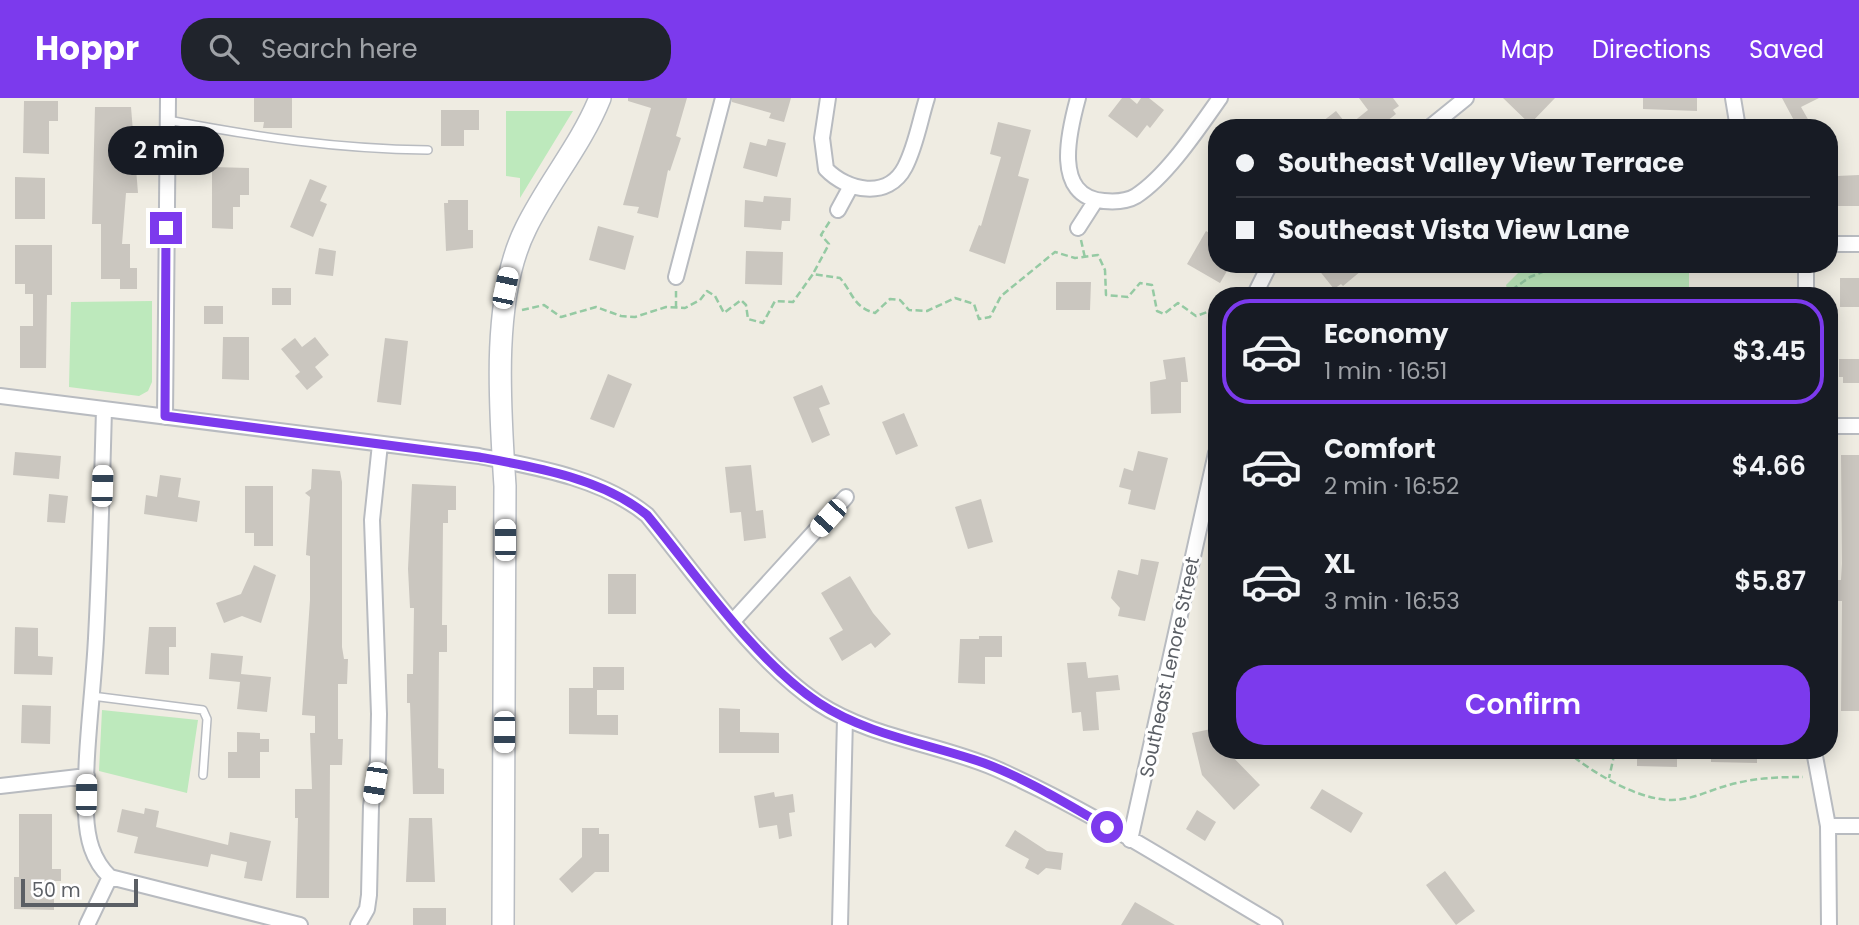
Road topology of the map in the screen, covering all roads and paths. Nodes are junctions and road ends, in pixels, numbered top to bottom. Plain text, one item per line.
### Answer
1 (168, 98) edge
2 (600, 98) edge
3 (723, 98) edge
4 (828, 98) edge
5 (927, 98) edge
6 (1078, 98) edge
7 (1220, 98) edge
8 (1466, 98) edge
9 (1732, 98) edge
10 (1440, 119) edge
11 (1736, 119) edge
12 (167, 120) junction
13 (428, 150) dead end
14 (851, 186) junction
15 (1096, 200) junction
16 (838, 210) joint
17 (1078, 228) dead end
18 (1838, 244) edge
19 (1859, 244) edge
20 (1540, 273) edge
21 (813, 274) junction
22 (676, 277) dead end
23 (1516, 287) edge
24 (1208, 312) edge
25 (503, 328) junction
26 (0, 396) edge
27 (104, 409) junction
28 (165, 416) junction
29 (1838, 426) edge
30 (1859, 426) edge
31 (380, 444) junction
32 (504, 461) junction
33 (1208, 489) edge
34 (846, 497) dead end
35 (734, 620) junction
36 (92, 696) junction
37 (845, 718) junction
38 (1579, 759) edge
39 (1613, 759) edge
40 (1815, 759) edge
41 (203, 775) dead end
42 (87, 776) junction
43 (1803, 777) dead end
44 (1609, 778) junction
45 (0, 786) edge
46 (1828, 826) junction
47 (1859, 826) edge
48 (1130, 840) junction
49 (110, 877) junction
50 (87, 925) edge
51 (300, 925) edge
52 (358, 925) edge
53 (503, 925) edge
54 (840, 925) edge
55 (1275, 925) edge
56 (1829, 925) edge

1 - 12 street
2 - 25 street
3 - 22 street
4 - 14 street
5 - 14 street
6 - 15 street
7 - 15 street
8 - 10 street
9 - 11 street
12 - 13 lane
12 - 28 street
14 - 16 street
15 - 17 street
16 - 21 path
18 - 19 street
20 - 23 path
21 - 24 path
21 - 25 path
25 - 32 street
26 - 27 street
27 - 28 street
27 - 36 street
28 - 31 street
29 - 30 street
31 - 32 street
31 - 52 street
32 - 35 street
32 - 53 street
33 - 48 street, Southeast Lenore Street
34 - 35 street
35 - 37 street
36 - 41 lane
36 - 42 street
37 - 48 street
37 - 54 street
38 - 44 path
39 - 44 path
40 - 46 street
42 - 45 street
42 - 49 street
43 - 44 path
46 - 47 street
46 - 56 street
48 - 55 street
49 - 50 street
49 - 51 street

